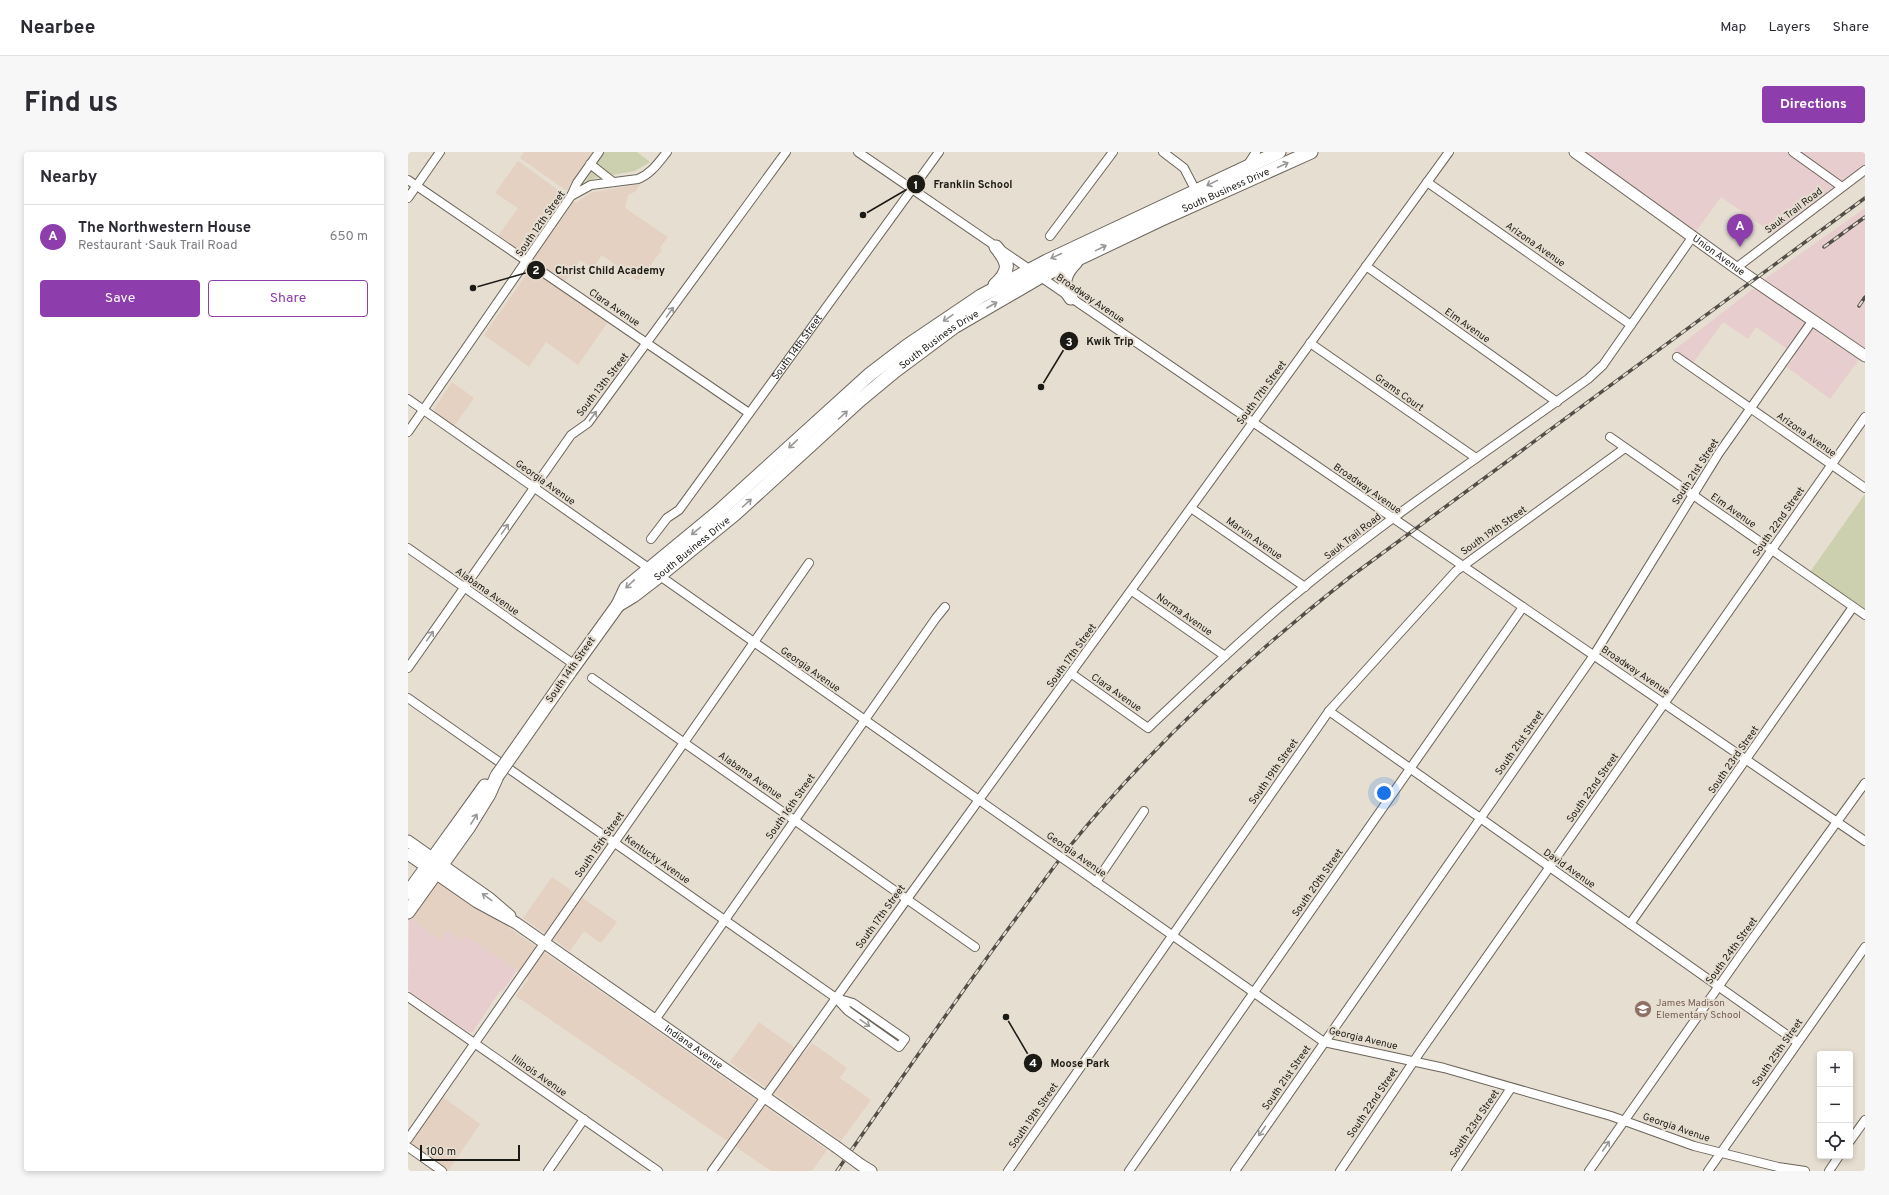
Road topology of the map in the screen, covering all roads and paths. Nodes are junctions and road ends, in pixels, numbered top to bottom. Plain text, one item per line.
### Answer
1 (440, 152) edge
2 (598, 152) edge
3 (667, 152) edge
4 (786, 152) edge
5 (858, 152) edge
6 (939, 152) edge
7 (1113, 152) edge
8 (1163, 152) edge
9 (1256, 152) edge
10 (1279, 152) edge
11 (1311, 152) edge
12 (1449, 152) edge
13 (1575, 152) edge
14 (1793, 152) edge
15 (590, 164) junction
16 (1247, 166) junction
17 (1865, 170) edge
18 (408, 180) edge
19 (613, 182) junction
20 (1427, 182) junction
21 (416, 186) junction
22 (1842, 187) junction
23 (912, 188) junction
24 (571, 196) junction
25 (1198, 196) junction
26 (408, 198) edge
27 (1050, 236) dead end
28 (1693, 236) junction
29 (996, 247) junction
30 (1080, 258) junction
31 (527, 261) junction
32 (1366, 266) junction
33 (1736, 268) junction
34 (1029, 270) junction
35 (1040, 277) junction
36 (988, 292) junction
37 (1071, 298) junction
38 (1813, 320) junction
39 (1631, 325) junction
40 (648, 343) junction
41 (1310, 344) junction
42 (1865, 356) edge
43 (1677, 357) dead end
44 (408, 399) edge
45 (1557, 402) junction
46 (1751, 408) junction
47 (423, 410) junction
48 (749, 413) junction
49 (1865, 417) edge
50 (1253, 422) junction
51 (408, 432) edge
52 (1610, 437) dead end
53 (1625, 448) junction
54 (1476, 458) junction
55 (1832, 464) junction
56 (534, 488) junction
57 (1865, 488) edge
58 (1693, 495) junction
59 (1191, 508) junction
60 (1393, 519) junction
61 (651, 539) dead end
62 (408, 548) edge
63 (1772, 550) junction
64 (809, 563) dead end
65 (1462, 566) junction
66 (648, 568) junction
67 (659, 576) junction
68 (1305, 587) junction
69 (464, 588) junction
70 (1132, 591) junction
71 (618, 605) junction
72 (945, 607) dead end
73 (1523, 607) junction
74 (1853, 607) junction
75 (1865, 615) edge
76 (754, 643) junction
77 (1594, 655) junction
78 (1225, 656) junction
79 (408, 668) edge
80 (572, 669) junction
81 (1072, 674) junction
82 (592, 678) dead end
83 (408, 698) edge
84 (1664, 703) junction
85 (1329, 711) junction
86 (864, 720) junction
87 (1148, 728) joint
88 (684, 742) junction
89 (1746, 760) junction
90 (1410, 769) junction
91 (1865, 783) edge
92 (979, 800) junction
93 (1144, 811) dead end
94 (1480, 818) junction
95 (795, 820) junction
96 (1838, 822) junction
97 (408, 840) edge
98 (1865, 841) edge
99 (614, 843) junction
100 (408, 854) edge
101 (434, 866) junction
102 (1550, 868) junction
103 (1096, 882) junction
104 (408, 893) edge
105 (907, 899) junction
106 (408, 912) edge
107 (725, 920) junction
108 (1630, 924) junction
109 (1172, 935) junction
110 (544, 944) junction
111 (975, 947) dead end
112 (1865, 947) edge
113 (1718, 986) junction
114 (1254, 992) junction
115 (408, 997) edge
116 (836, 998) junction
117 (655, 1020) junction
118 (1324, 1042) junction
119 (1798, 1042) junction
120 (474, 1044) junction
121 (1414, 1061) junction
122 (1511, 1088) junction
123 (765, 1098) junction
124 (584, 1120) junction
125 (1865, 1120) edge
126 (1624, 1121) junction
127 (1853, 1137) edge
128 (408, 1139) edge
129 (408, 1147) edge
130 (1720, 1153) junction
131 (1837, 1159) edge
132 (442, 1171) edge
133 (548, 1171) edge
134 (658, 1171) edge
135 (712, 1171) edge
136 (871, 1171) edge
137 (1008, 1171) edge
138 (1129, 1171) edge
139 (1234, 1171) edge
140 (1340, 1171) edge
141 (1456, 1171) edge
142 (1589, 1171) edge
143 (1708, 1171) edge
144 (1804, 1171) edge
145 (1829, 1171) edge

1 - 21 street
2 - 15 street
3 - 19 street, South 12th Street
40 -> 4 street, South 13th Street
5 - 23 street, Broadway Avenue
6 - 23 street, South 14th Street
7 - 27 street
8 - 25 street
9 - 16 street
10 - 16 main road, South Business Drive
25 -> 11 main road, South Business Drive
12 - 20 street, South 17th Street
13 - 28 main road, Union Avenue
14 - 22 street
15 - 19 street
15 - 24 street
16 -> 25 main road, South Business Drive
17 - 22 street, Sauk Trail Road
18 - 21 street, Clara Avenue
19 - 24 street, South 12th Street
20 - 32 street, South 17th Street
20 - 39 street, Arizona Avenue
21 - 26 street
21 - 31 street, Clara Avenue
22 - 33 street, Sauk Trail Road
23 - 29 street, Broadway Avenue
23 - 48 street, South 14th Street
24 - 31 street, South 12th Street
30 -> 25 main road, South Business Drive
25 -> 34 main road, South Business Drive
28 - 33 main road, Union Avenue
28 - 39 street
29 - 34 street, Broadway Avenue
29 - 36 main road
30 - 35 main road, South Business Drive
30 - 37 main road
31 - 40 street, Clara Avenue
31 - 47 street, South 12th Street
32 - 41 street, South 17th Street
32 - 45 street, Elm Avenue
33 - 38 main road, Union Avenue
34 - 35 street, Broadway Avenue
34 - 36 main road, South Business Drive
35 - 37 street, Broadway Avenue
67 -> 35 main road, South Business Drive
36 -> 66 main road, South Business Drive
37 - 50 street, Broadway Avenue
38 - 42 main road, Union Avenue
38 - 46 street, South 21st Street
39 - 45 street, Sauk Trail Road
40 - 48 street, Clara Avenue
56 -> 40 street, South 13th Street
41 - 50 street, South 17th Street
41 - 54 street, Grams Court
43 - 46 street, Arizona Avenue
44 - 47 street, Georgia Avenue
45 - 54 street, Sauk Trail Road
46 - 55 street, Arizona Avenue
46 - 58 street, South 21st Street
47 - 51 street, South 12th Street
47 - 56 street, Georgia Avenue
48 - 61 street, South 14th Street
49 - 55 street, South 22nd Street
50 - 59 street, South 17th Street
50 - 60 street, Broadway Avenue
52 - 53 street, Elm Avenue
53 - 58 street, Elm Avenue
53 - 65 street, South 19th Street
54 - 60 street, Sauk Trail Road
55 - 57 street, Arizona Avenue
55 - 63 street, South 22nd Street
56 - 66 street, Georgia Avenue
69 -> 56 street, South 13th Street
58 - 63 street, Elm Avenue
58 - 77 street, South 21st Street
59 - 68 street, Marvin Avenue
59 - 70 street, South 17th Street
60 - 65 street, Broadway Avenue
60 - 68 street, Sauk Trail Road
62 - 69 street, Alabama Avenue
63 - 74 street, Elm Avenue
63 - 84 street, South 22nd Street
64 - 76 street, South 15th Street
65 - 73 street, Broadway Avenue
65 - 85 street, South 19th Street
66 - 67 street, Georgia Avenue
66 -> 71 main road, South 14th Street
67 - 71 main road, South Business Drive
67 - 76 street, Georgia Avenue
68 - 78 street, Sauk Trail Road
79 -> 69 street, South 13th Street
69 - 80 street, Alabama Avenue
70 - 78 street, Norma Avenue
70 - 81 street, South 17th Street
71 - 80 main road, South 14th Street
72 - 86 street, South 16th Street
73 - 77 street, Broadway Avenue
73 - 90 street, South 20th Street
74 - 75 street, Elm Avenue
74 - 89 street, South 23rd Street
76 - 86 street, Georgia Avenue
76 - 88 street, South 15th Street
77 - 84 street, Broadway Avenue
77 - 94 street, South 21st Street
78 - 87 street, Sauk Trail Road
80 - 101 main road, South 14th Street, bridge
81 - 87 street, Clara Avenue
81 - 92 street, South 17th Street
82 - 88 street, Alabama Avenue
83 - 99 street, Kentucky Avenue
84 - 89 street, Broadway Avenue
84 - 102 street, South 22nd Street
85 - 90 street, David Avenue
85 - 109 street, South 19th Street
86 - 92 street, Georgia Avenue
86 - 95 street, South 16th Street
88 - 95 street, Alabama Avenue
88 - 99 street, South 15th Street
89 - 96 street, Broadway Avenue
89 - 108 street, South 23rd Street
90 - 94 street, David Avenue
90 - 114 street, South 20th Street
91 - 96 street, South 24th Street
92 - 103 street, Georgia Avenue, bridge
92 - 105 street, South 17th Street
93 - 103 street
94 - 102 street, David Avenue
94 - 118 street, South 21st Street
95 - 105 street, Alabama Avenue
95 - 107 street, South 16th Street
96 - 98 street, Broadway Avenue
96 - 113 street, South 24th Street
97 - 101 main road, Indiana Avenue
99 - 107 street, Kentucky Avenue
99 - 110 street, South 15th Street
100 - 101 main road, Indiana Avenue
101 - 104 main road, South 14th Street
101 - 106 main road, South 14th Street
101 - 110 main road, Indiana Avenue
102 - 108 street, David Avenue
102 - 121 street, South 22nd Street
103 - 109 street, Georgia Avenue
105 - 111 street, Alabama Avenue
105 - 116 street, South 17th Street
107 - 116 street, Kentucky Avenue
107 - 117 street, South 16th Street
108 - 113 street, David Avenue
109 - 114 street, Georgia Avenue
109 - 137 street, South 19th Street
110 - 117 main road, Indiana Avenue
110 - 120 street, South 15th Street
112 - 119 street, South 25th Street
113 - 119 street, David Avenue
113 - 126 street, South 24th Street
114 - 118 street, Georgia Avenue
114 - 138 street, South 20th Street
115 - 120 street, Illinois Avenue
116 -> 116 street, Kentucky Avenue
116 - 123 street, South 17th Street
117 - 123 main road, Indiana Avenue
118 - 121 street, Georgia Avenue
118 -> 139 street, South 21st Street
119 - 130 street, South 25th Street
120 - 124 street, Illinois Avenue
120 - 128 street, South 15th Street
121 - 122 street, Georgia Avenue
121 - 140 street, South 22nd Street
122 - 126 street, Georgia Avenue
122 - 141 street, South 23rd Street
123 - 135 street, South 17th Street
123 - 136 main road, Indiana Avenue, bridge
124 - 133 street
124 - 134 street, Illinois Avenue
125 - 127 street
126 - 130 street, Georgia Avenue
142 -> 126 street, South 24th Street
129 - 132 street
130 - 143 street, South 25th Street
130 - 144 street, Georgia Avenue
131 - 145 street

